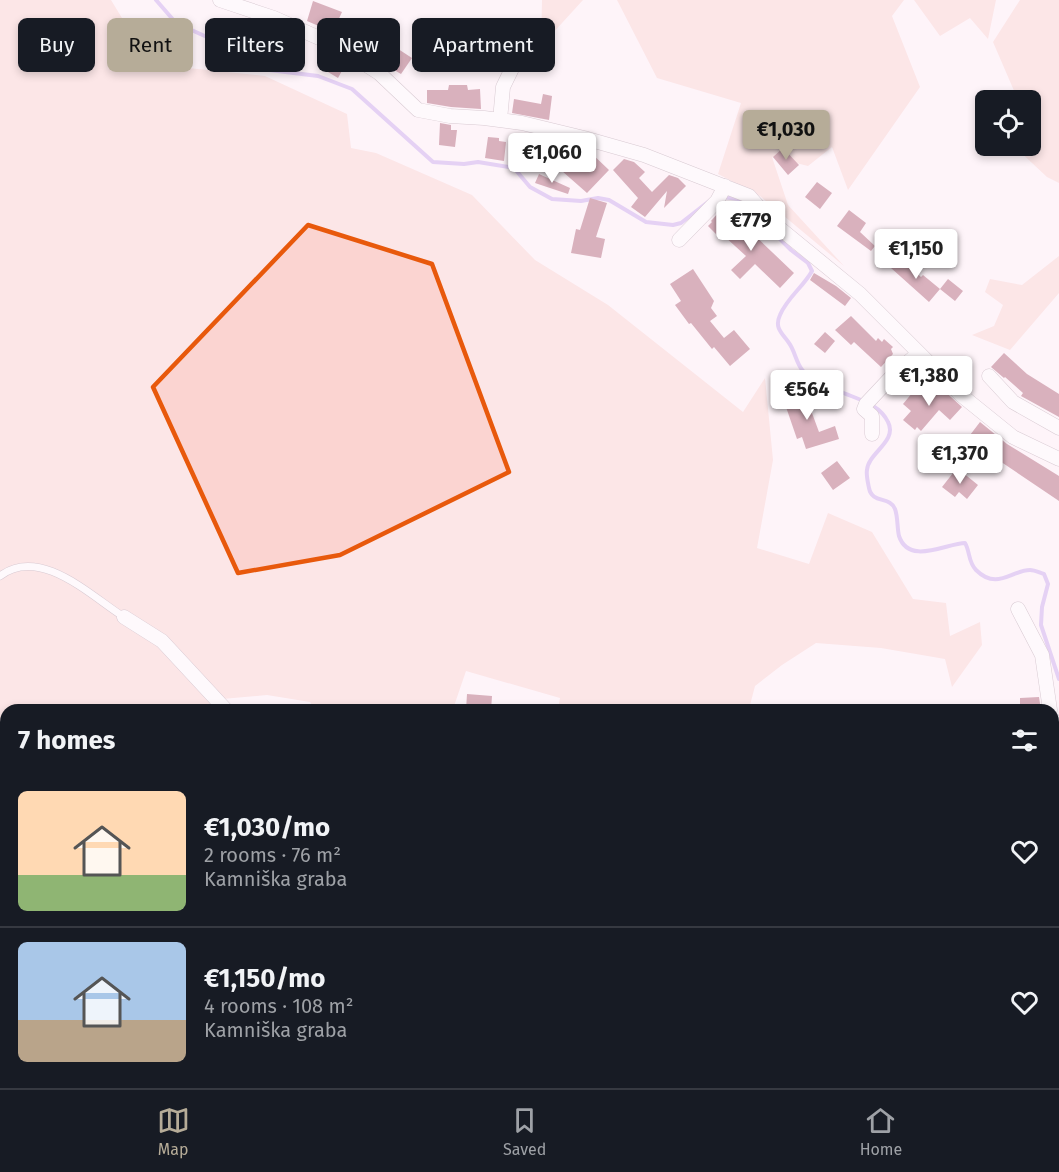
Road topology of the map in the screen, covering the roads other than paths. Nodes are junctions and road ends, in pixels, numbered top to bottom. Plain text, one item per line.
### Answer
1 (220, 0) edge
2 (510, 72) edge
3 (500, 120) junction
4 (722, 193) junction
5 (680, 240) dead end
6 (918, 354) junction
7 (989, 376) dead end
8 (1059, 428) edge
9 (872, 434) dead end
10 (1059, 459) edge
11 (0, 576) edge
12 (1018, 609) dead end
13 (124, 617) joint
14 (220, 704) edge
15 (1049, 704) edge

1 - 3 street
2 - 3 street
3 - 4 street
4 - 5 street
4 - 6 street
6 - 9 street
6 - 10 street
7 - 8 street
11 - 13 lane
12 - 15 street
13 - 14 street

